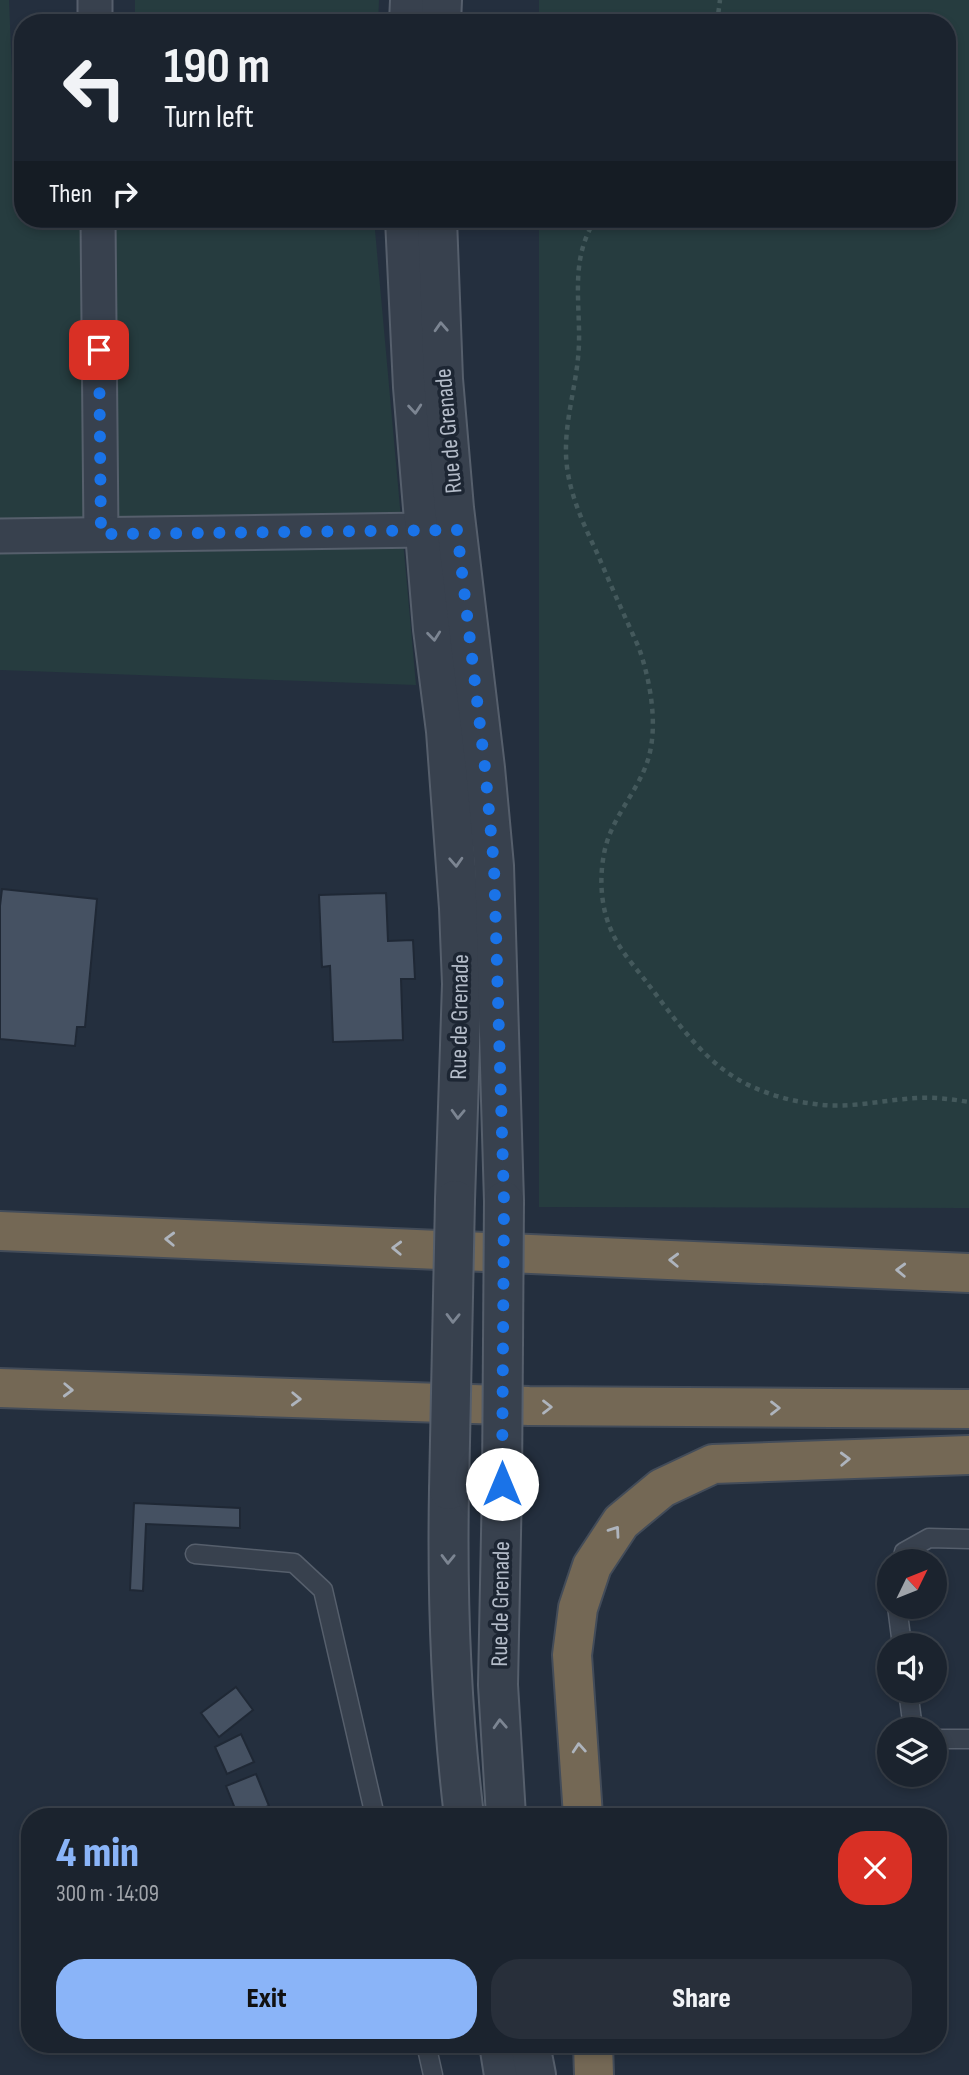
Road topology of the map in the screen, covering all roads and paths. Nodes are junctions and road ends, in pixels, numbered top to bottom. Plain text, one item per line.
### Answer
1 (98, 228) edge
2 (405, 228) edge
3 (437, 228) edge
4 (591, 228) edge
5 (441, 530) junction
6 (101, 534) junction
7 (0, 536) edge
8 (969, 1102) edge
9 (0, 1231) edge
10 (969, 1273) edge
11 (0, 1388) edge
12 (969, 1409) edge
13 (969, 1455) edge
14 (969, 1539) edge
15 (909, 1549) edge
16 (195, 1554) dead end
17 (947, 1739) edge
18 (969, 1739) edge
19 (373, 1808) edge
20 (463, 1808) edge
21 (506, 1808) edge
22 (582, 1808) edge
23 (428, 2053) edge
24 (500, 2053) edge
25 (532, 2053) edge
26 (593, 2053) edge
27 (433, 2075) edge
28 (504, 2075) edge
29 (536, 2075) edge
30 (594, 2075) edge

1 - 6 street
2 -> 5 street, Rue de Grenade
5 -> 3 street, Rue de Grenade
4 - 8 path
5 - 6 street
5 -> 20 street, Rue de Grenade, bridge
21 -> 5 street, Rue de Grenade, bridge
6 - 7 street
10 -> 9 highway
11 -> 12 highway
22 -> 13 highway
14 - 15 lane
16 - 19 lane
17 - 18 lane
23 - 27 lane
24 - 28 street
25 - 29 street
26 - 30 highway

